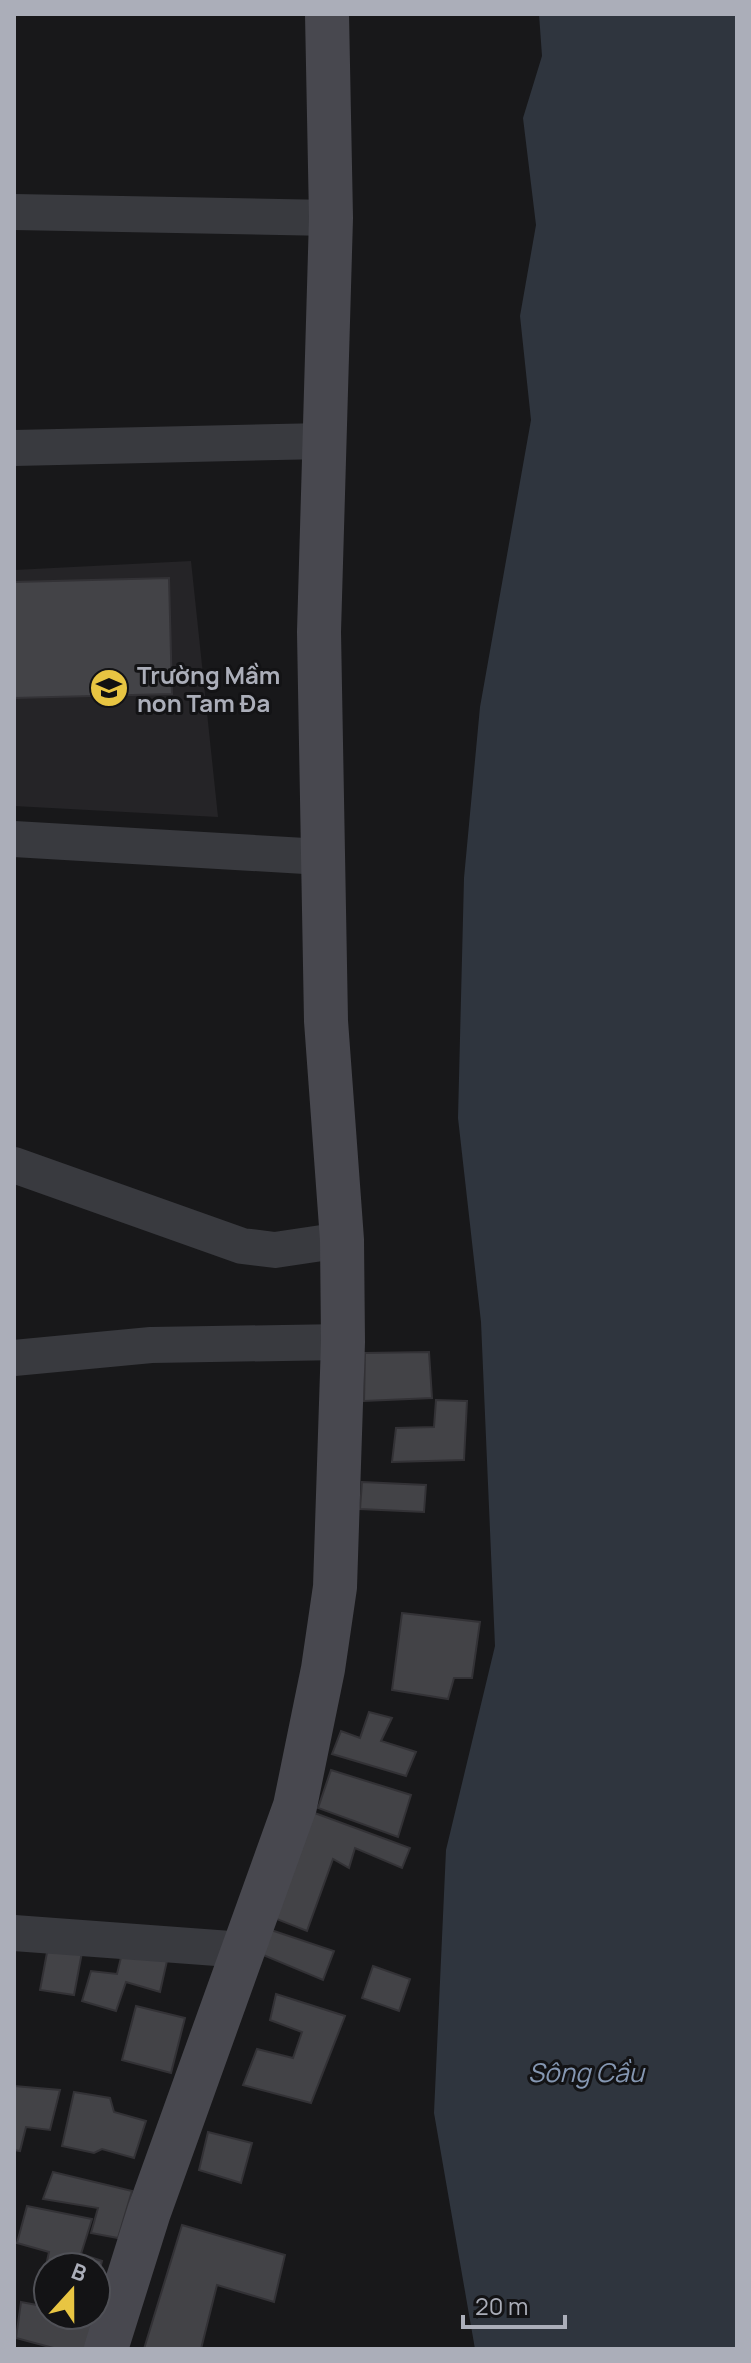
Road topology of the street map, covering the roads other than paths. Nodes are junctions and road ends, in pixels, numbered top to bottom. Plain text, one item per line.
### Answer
1 (327, 14) edge
2 (14, 212) edge
3 (331, 218) junction
4 (325, 441) junction
5 (14, 448) edge
6 (14, 839) edge
7 (322, 857) junction
8 (14, 1165) edge
9 (342, 1240) junction
10 (343, 1342) junction
11 (14, 1358) edge
12 (14, 1933) edge
13 (244, 1950) junction
14 (106, 2349) edge

1 - 3 main road
2 - 3 street
3 - 4 main road
4 - 5 street
4 - 7 main road
6 - 7 street
7 - 9 main road
8 - 9 street
9 - 10 main road
10 - 11 street
10 - 13 main road
12 - 13 street
13 - 14 main road

